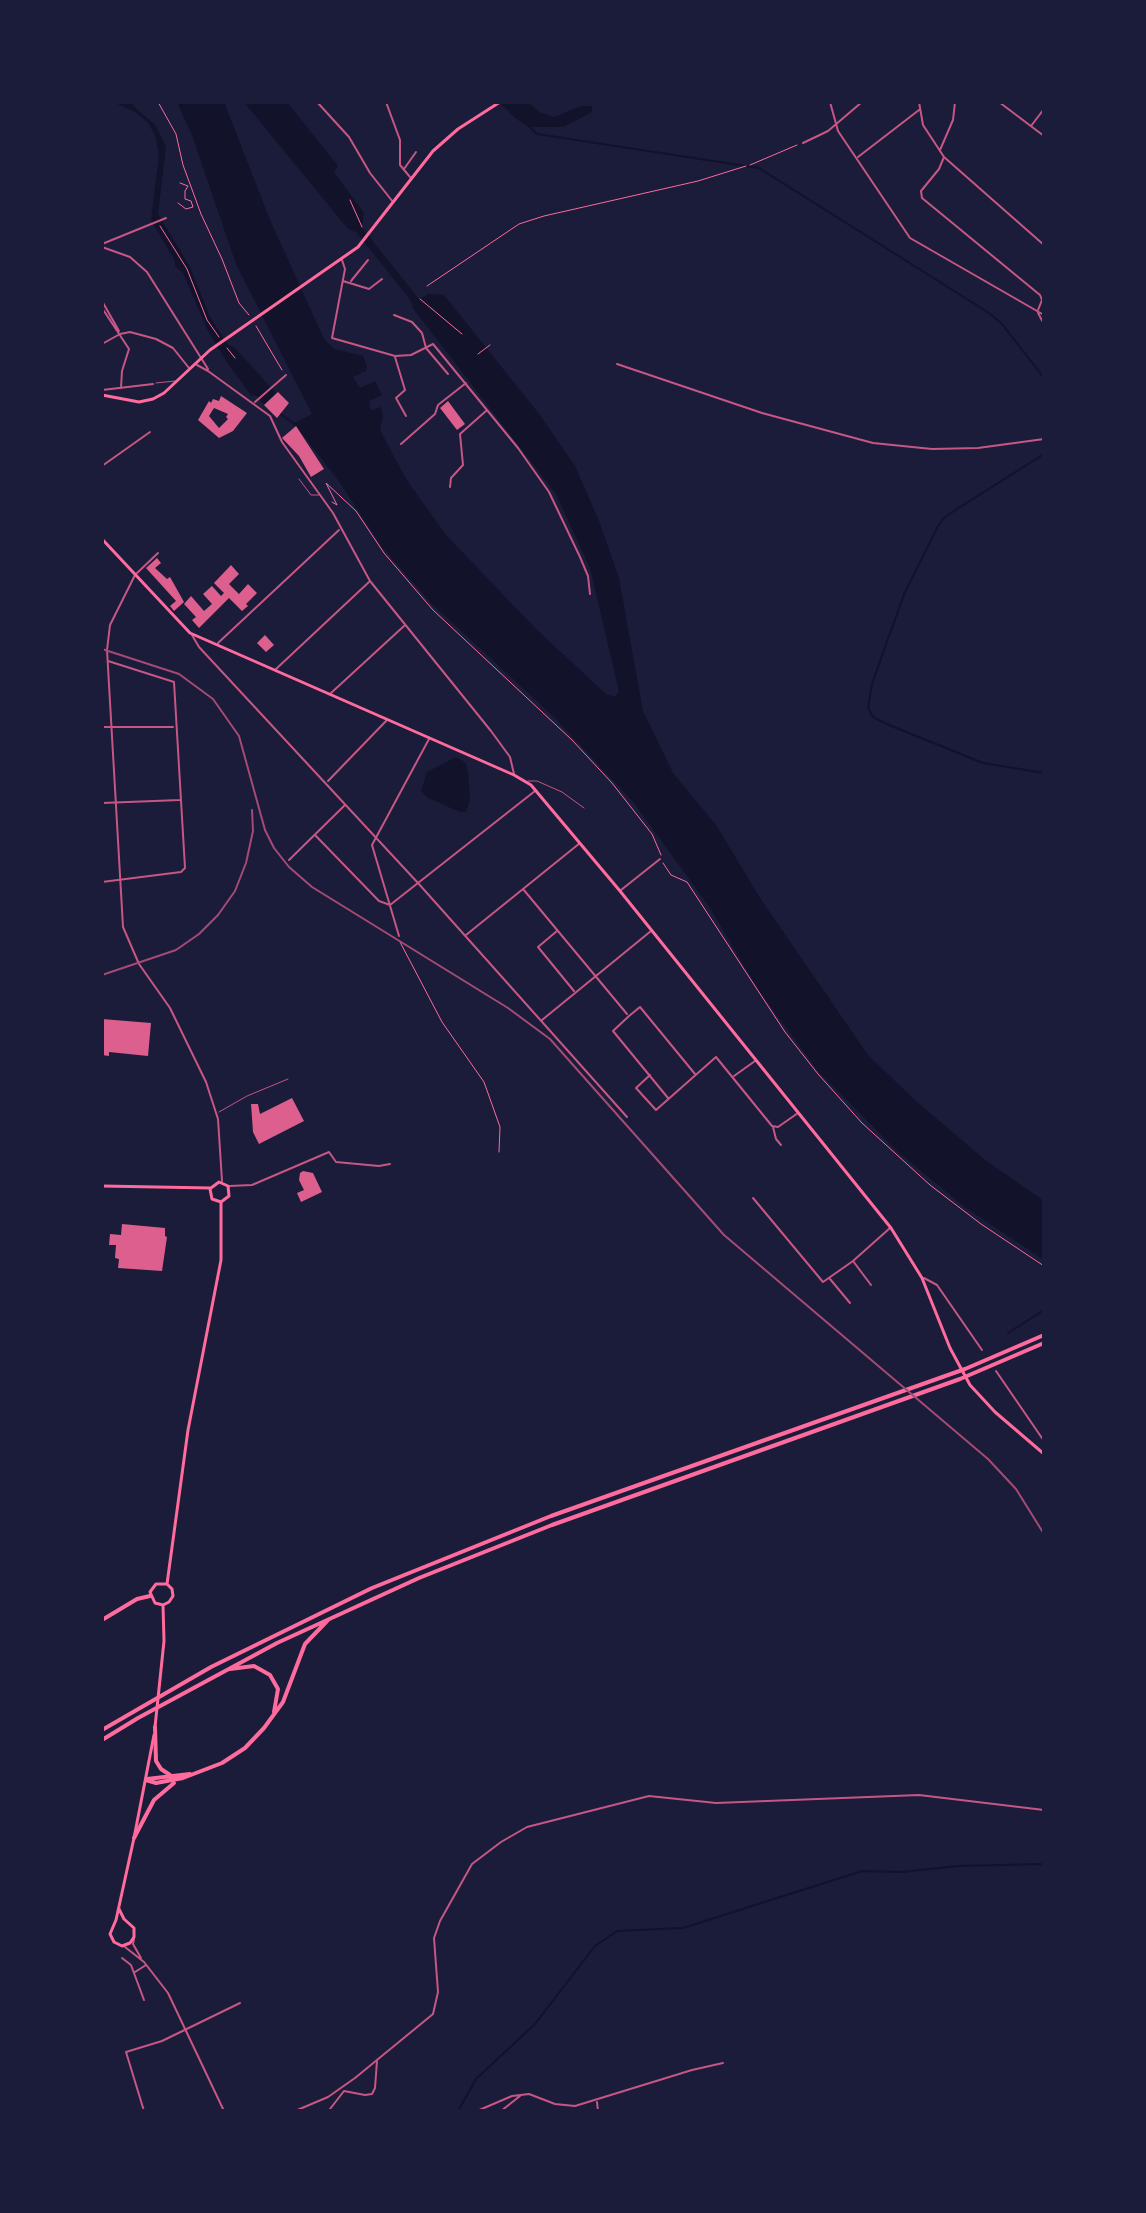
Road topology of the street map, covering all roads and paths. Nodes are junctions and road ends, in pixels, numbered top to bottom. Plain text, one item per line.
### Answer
1 (158, 102) edge
2 (317, 102) edge
3 (386, 102) edge
4 (500, 102) edge
5 (830, 102) edge
6 (862, 102) edge
7 (919, 102) edge
8 (955, 102) edge
9 (999, 102) edge
10 (920, 109) junction
11 (1044, 109) edge
12 (837, 124) junction
13 (1031, 126) junction
14 (1044, 136) edge
15 (803, 143) joint
16 (940, 151) junction
17 (416, 152) dead end
18 (944, 157) junction
19 (856, 159) junction
20 (403, 170) junction
21 (411, 178) junction
22 (180, 183) dead end
23 (350, 200) dead end
24 (178, 203) dead end
25 (393, 203) junction
26 (166, 218) dead end
27 (159, 223) dead end
28 (362, 227) dead end
29 (1044, 245) edge
30 (102, 246) edge
31 (341, 259) junction
32 (368, 260) dead end
33 (382, 279) dead end
34 (342, 281) junction
35 (350, 282) junction
36 (427, 286) dead end
37 (420, 299) dead end
38 (1043, 299) edge
39 (102, 301) edge
40 (102, 308) edge
41 (1037, 312) junction
42 (394, 315) dead end
43 (1044, 315) edge
44 (1044, 324) edge
45 (120, 334) junction
46 (462, 334) dead end
47 (219, 338) dead end
48 (102, 344) edge
49 (490, 345) dead end
50 (226, 346) dead end
51 (426, 348) junction
52 (478, 354) dead end
53 (395, 356) junction
54 (202, 357) junction
55 (235, 358) dead end
56 (195, 364) junction
57 (617, 364) dead end
58 (190, 369) junction
59 (208, 371) junction
60 (448, 374) dead end
61 (286, 375) joint
62 (176, 381) junction
63 (466, 383) junction
64 (153, 384) joint
65 (121, 388) junction
66 (102, 393) edge
67 (254, 403) junction
68 (486, 410) junction
69 (406, 416) dead end
70 (150, 432) dead end
71 (1044, 439) edge
72 (401, 444) dead end
73 (102, 466) edge
74 (299, 479) dead end
75 (450, 487) dead end
76 (321, 495) junction
77 (330, 501) dead end
78 (340, 530) junction
79 (102, 539) edge
80 (158, 553) dead end
81 (135, 575) junction
82 (370, 581) junction
83 (590, 594) dead end
84 (405, 626) junction
85 (190, 633) junction
86 (103, 638) edge
87 (107, 642) junction
88 (218, 644) junction
89 (107, 661) junction
90 (276, 669) junction
91 (104, 685) edge
92 (109, 686) junction
93 (331, 693) junction
94 (387, 719) junction
95 (102, 727) edge
96 (111, 727) junction
97 (175, 727) junction
98 (429, 738) junction
99 (514, 775) junction
100 (525, 781) junction
101 (327, 782) junction
102 (536, 790) junction
103 (180, 800) junction
104 (115, 802) junction
105 (102, 803) edge
106 (346, 803) junction
107 (584, 808) dead end
108 (315, 835) junction
109 (375, 837) junction
110 (581, 843) junction
111 (661, 853) dead end
112 (660, 859) dead end
113 (289, 860) dead end
114 (667, 871) dead end
115 (120, 881) junction
116 (102, 882) edge
117 (418, 883) junction
118 (523, 889) junction
119 (620, 891) junction
120 (390, 905) junction
121 (651, 930) junction
122 (557, 931) junction
123 (465, 935) junction
124 (399, 936) joint
125 (594, 976) junction
126 (574, 992) junction
127 (629, 1016) junction
128 (542, 1020) junction
129 (756, 1060) junction
130 (650, 1075) junction
131 (696, 1075) junction
132 (733, 1077) junction
133 (288, 1079) dead end
134 (669, 1099) junction
135 (799, 1112) junction
136 (217, 1113) junction
137 (627, 1117) dead end
138 (772, 1126) junction
139 (781, 1145) dead end
140 (499, 1152) dead end
141 (390, 1164) dead end
142 (222, 1182) junction
143 (227, 1185) junction
144 (102, 1186) edge
145 (237, 1187) junction
146 (211, 1188) junction
147 (230, 1193) junction
148 (753, 1198) dead end
149 (221, 1202) junction
150 (891, 1228) junction
151 (853, 1261) junction
152 (1044, 1266) edge
153 (922, 1278) junction
154 (830, 1279) junction
155 (871, 1285) dead end
156 (850, 1303) dead end
157 (1044, 1335) edge
158 (1044, 1343) edge
159 (982, 1350) dead end
160 (996, 1371) dead end
161 (1044, 1441) edge
162 (1044, 1454) edge
163 (167, 1584) junction
164 (150, 1596) junction
165 (163, 1605) junction
166 (344, 1611) junction
167 (102, 1620) edge
168 (216, 1674) junction
169 (271, 1719) junction
170 (155, 1727) junction
171 (102, 1730) edge
172 (102, 1740) edge
173 (196, 1774) junction
174 (170, 1775) junction
175 (183, 1778) junction
176 (146, 1780) junction
177 (1044, 1810) edge
178 (134, 1838) junction
179 (118, 1906) junction
180 (126, 1922) junction
181 (114, 1925) junction
182 (102, 1933) edge
183 (110, 1934) junction
184 (134, 1937) junction
185 (122, 1946) junction
186 (122, 1958) dead end
187 (145, 1964) junction
188 (133, 1972) junction
189 (144, 2000) dead end
190 (240, 2003) dead end
191 (188, 2030) junction
192 (377, 2060) junction
193 (723, 2063) dead end
194 (343, 2089) junction
195 (521, 2095) junction
196 (597, 2100) junction
197 (330, 2109) edge
198 (144, 2111) edge
199 (224, 2111) edge
200 (295, 2111) edge
201 (314, 2111) edge
202 (369, 2111) edge
203 (477, 2111) edge
204 (501, 2111) edge
205 (598, 2111) edge

1 - 61 path
2 - 25 street
3 - 20 street
4 - 21 main road
5 - 12 street
6 - 12 street
7 - 10 street
8 - 16 street
9 - 13 street
10 - 16 street
10 - 19 street
11 - 13 street
12 - 15 street
12 - 19 street
13 - 14 street
15 - 36 path
16 - 18 street
17 - 20 street
18 - 29 street
18 - 38 street
19 - 41 street
20 - 21 street
21 - 25 main road
22 - 24 path
23 - 28 path
25 - 31 main road
26 - 30 street
27 - 47 path
30 - 54 street
31 - 34 street
31 - 54 main road
32 - 35 street
33 - 35 street
34 - 35 street
34 - 53 street
37 - 46 path
38 - 41 street
39 - 45 street
40 - 45 street
41 - 43 street
41 - 44 street
42 - 51 street
45 - 48 street
45 - 58 street
45 - 65 street
49 - 52 path
50 - 55 path
51 - 53 street
51 - 60 street
51 - 63 street
53 - 69 street
54 - 56 main road
54 - 59 street
56 - 58 main road
56 - 59 street
57 - 71 street
58 - 62 main road
59 - 67 street
61 - 67 street
62 - 64 street
62 - 66 main road
63 - 68 street
63 - 72 street
64 - 65 street
65 - 66 street
67 - 76 street
68 - 75 street
68 - 83 street
70 - 73 street
74 - 76 street
76 - 78 street
77 - 111 path
78 - 82 street
78 - 88 street
79 - 81 main road
80 - 81 street
81 - 85 main road
81 - 87 street
82 - 84 street
82 - 90 street
84 - 93 street
84 - 99 street
85 - 88 main road
85 - 101 street
86 - 87 street
87 - 89 street
88 - 90 main road
89 - 92 street
89 - 97 street
90 - 93 main road
91 - 92 street
92 - 96 street
93 - 94 main road
94 - 98 main road
94 - 101 street
95 - 96 street
96 - 97 street
96 - 104 street
97 - 103 street
98 - 99 main road
98 - 109 street
99 - 100 main road
100 - 102 main road
100 - 107 street
101 - 106 street
102 - 110 main road
102 - 117 street
103 - 104 street
103 - 115 street
104 - 105 street
104 - 115 street
106 - 108 street
106 - 109 street
108 - 113 street
108 - 120 street
109 - 117 street
109 - 120 street
110 - 118 street
110 - 119 main road
112 - 119 street
114 - 152 path
115 - 116 street
115 - 136 street
117 - 120 street
117 - 123 street
118 - 122 street
118 - 123 street
119 - 121 main road
120 - 124 street
121 - 125 street
121 - 129 main road
122 - 125 street
122 - 126 street
123 - 128 street
124 - 140 path
125 - 126 street
125 - 127 street
126 - 128 street
127 - 130 street
127 - 131 street
128 - 137 street
129 - 132 street
129 - 135 main road
130 - 134 street
130 - 134 street
131 - 132 street
131 - 134 street
132 - 138 street
133 - 136 street
135 - 138 street
135 - 150 main road
136 - 142 street
138 - 139 street
141 - 145 street
142 - 143 main road
142 - 146 main road
143 - 145 street
143 - 147 main road
144 - 146 main road
145 - 147 street
146 - 149 main road
147 - 149 main road
148 - 154 street
149 - 163 main road
150 - 151 street
150 - 153 main road
151 - 154 street
151 - 155 street
153 - 159 street
153 - 162 main road
154 - 156 street
157 - 171 highway
158 - 166 highway
160 - 161 street
163 - 164 main road
163 - 165 main road
164 - 165 main road
164 - 167 highway
165 - 170 main road
166 - 168 highway
166 - 169 highway
168 - 169 highway
168 - 172 highway
169 - 173 highway
170 - 174 highway
170 - 176 main road
173 - 174 highway
173 - 175 highway
174 - 176 highway
175 - 176 highway
175 - 178 highway
176 - 178 main road
177 - 192 street
178 - 179 main road
179 - 180 main road
179 - 181 main road
180 - 181 main road
180 - 184 main road
181 - 183 main road
182 - 183 main road
183 - 185 main road
184 - 185 main road
184 - 187 street
185 - 187 street
186 - 188 street
187 - 188 street
187 - 191 street
188 - 189 street
190 - 191 street
191 - 198 street
191 - 199 street
192 - 194 street
192 - 194 street
193 - 196 street
194 - 197 street
194 - 200 street
195 - 196 street
195 - 203 street
195 - 204 street
196 - 205 street
197 - 201 street
197 - 202 street

